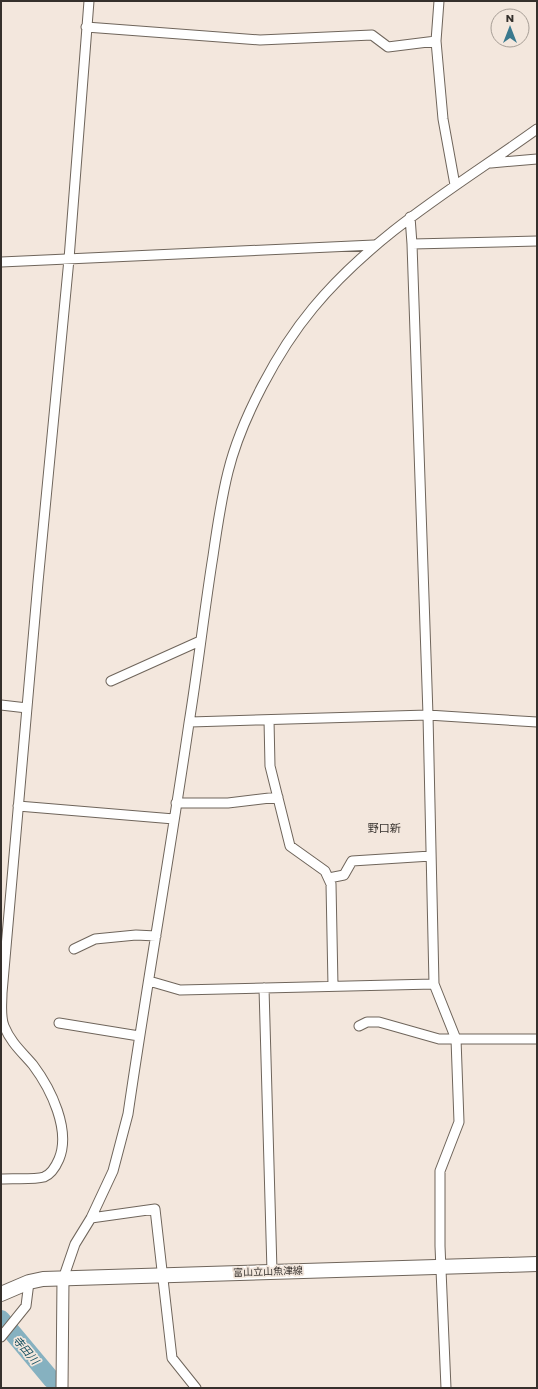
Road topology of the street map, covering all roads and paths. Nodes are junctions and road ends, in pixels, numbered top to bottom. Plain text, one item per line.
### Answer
1 (89, 1) edge
2 (439, 1) edge
3 (86, 27) junction
4 (436, 41) junction
5 (537, 129) edge
6 (537, 159) edge
7 (489, 163) junction
8 (455, 185) junction
9 (410, 217) junction
10 (537, 241) edge
11 (412, 244) junction
12 (374, 245) junction
13 (69, 259) junction
14 (1, 262) edge
15 (200, 641) junction
16 (111, 681) dead end
17 (1, 705) edge
18 (27, 708) junction
19 (428, 715) junction
20 (269, 720) junction
21 (190, 722) junction
22 (537, 722) edge
23 (278, 797) junction
24 (176, 803) junction
25 (18, 806) junction
26 (174, 819) junction
27 (431, 856) junction
28 (329, 878) junction
29 (156, 936) junction
30 (74, 949) dead end
31 (149, 981) junction
32 (434, 984) junction
33 (333, 986) junction
34 (264, 988) junction
35 (59, 1023) dead end
36 (359, 1026) dead end
37 (139, 1036) junction
38 (456, 1038) junction
39 (537, 1039) edge
40 (1, 1179) edge
41 (91, 1218) junction
42 (537, 1264) edge
43 (442, 1267) junction
44 (272, 1271) junction
45 (162, 1275) junction
46 (63, 1279) junction
47 (28, 1282) junction
48 (1, 1294) edge
49 (1, 1337) edge
50 (62, 1388) edge
51 (196, 1388) edge
52 (446, 1388) edge

1 - 3 street
2 - 4 street
3 - 4 street
3 - 13 street
4 - 8 street
5 - 7 street
6 - 7 street
7 - 8 street
8 - 9 street
9 - 11 street
9 - 12 street
10 - 11 street
11 - 19 street
12 - 13 street
12 - 15 street
13 - 14 street
13 - 18 street
15 - 16 street
15 - 21 street
17 - 18 street
18 - 25 street
19 - 20 street
19 - 22 street
19 - 27 street
20 - 21 street
20 - 23 street
21 - 24 street
23 - 24 street
23 - 28 street
24 - 26 street
25 - 26 street
25 - 40 street
26 - 29 street
27 - 28 street
27 - 32 street
28 - 33 street
29 - 30 street
29 - 31 street
31 - 34 street
31 - 37 street
32 - 33 street
32 - 38 street
33 - 34 street
34 - 44 street
35 - 37 street
36 - 38 street
37 - 41 street
38 - 39 street
38 - 43 street
41 - 45 street
41 - 46 street
42 - 43 main road, 富山立山魚津線
43 - 44 main road, 富山立山魚津線
43 - 52 street
44 - 45 main road, 富山立山魚津線
45 - 46 main road, 富山立山魚津線
45 - 51 street
46 - 47 main road, 富山立山魚津線
46 - 50 street
47 - 48 main road, 富山立山魚津線
47 - 49 street

